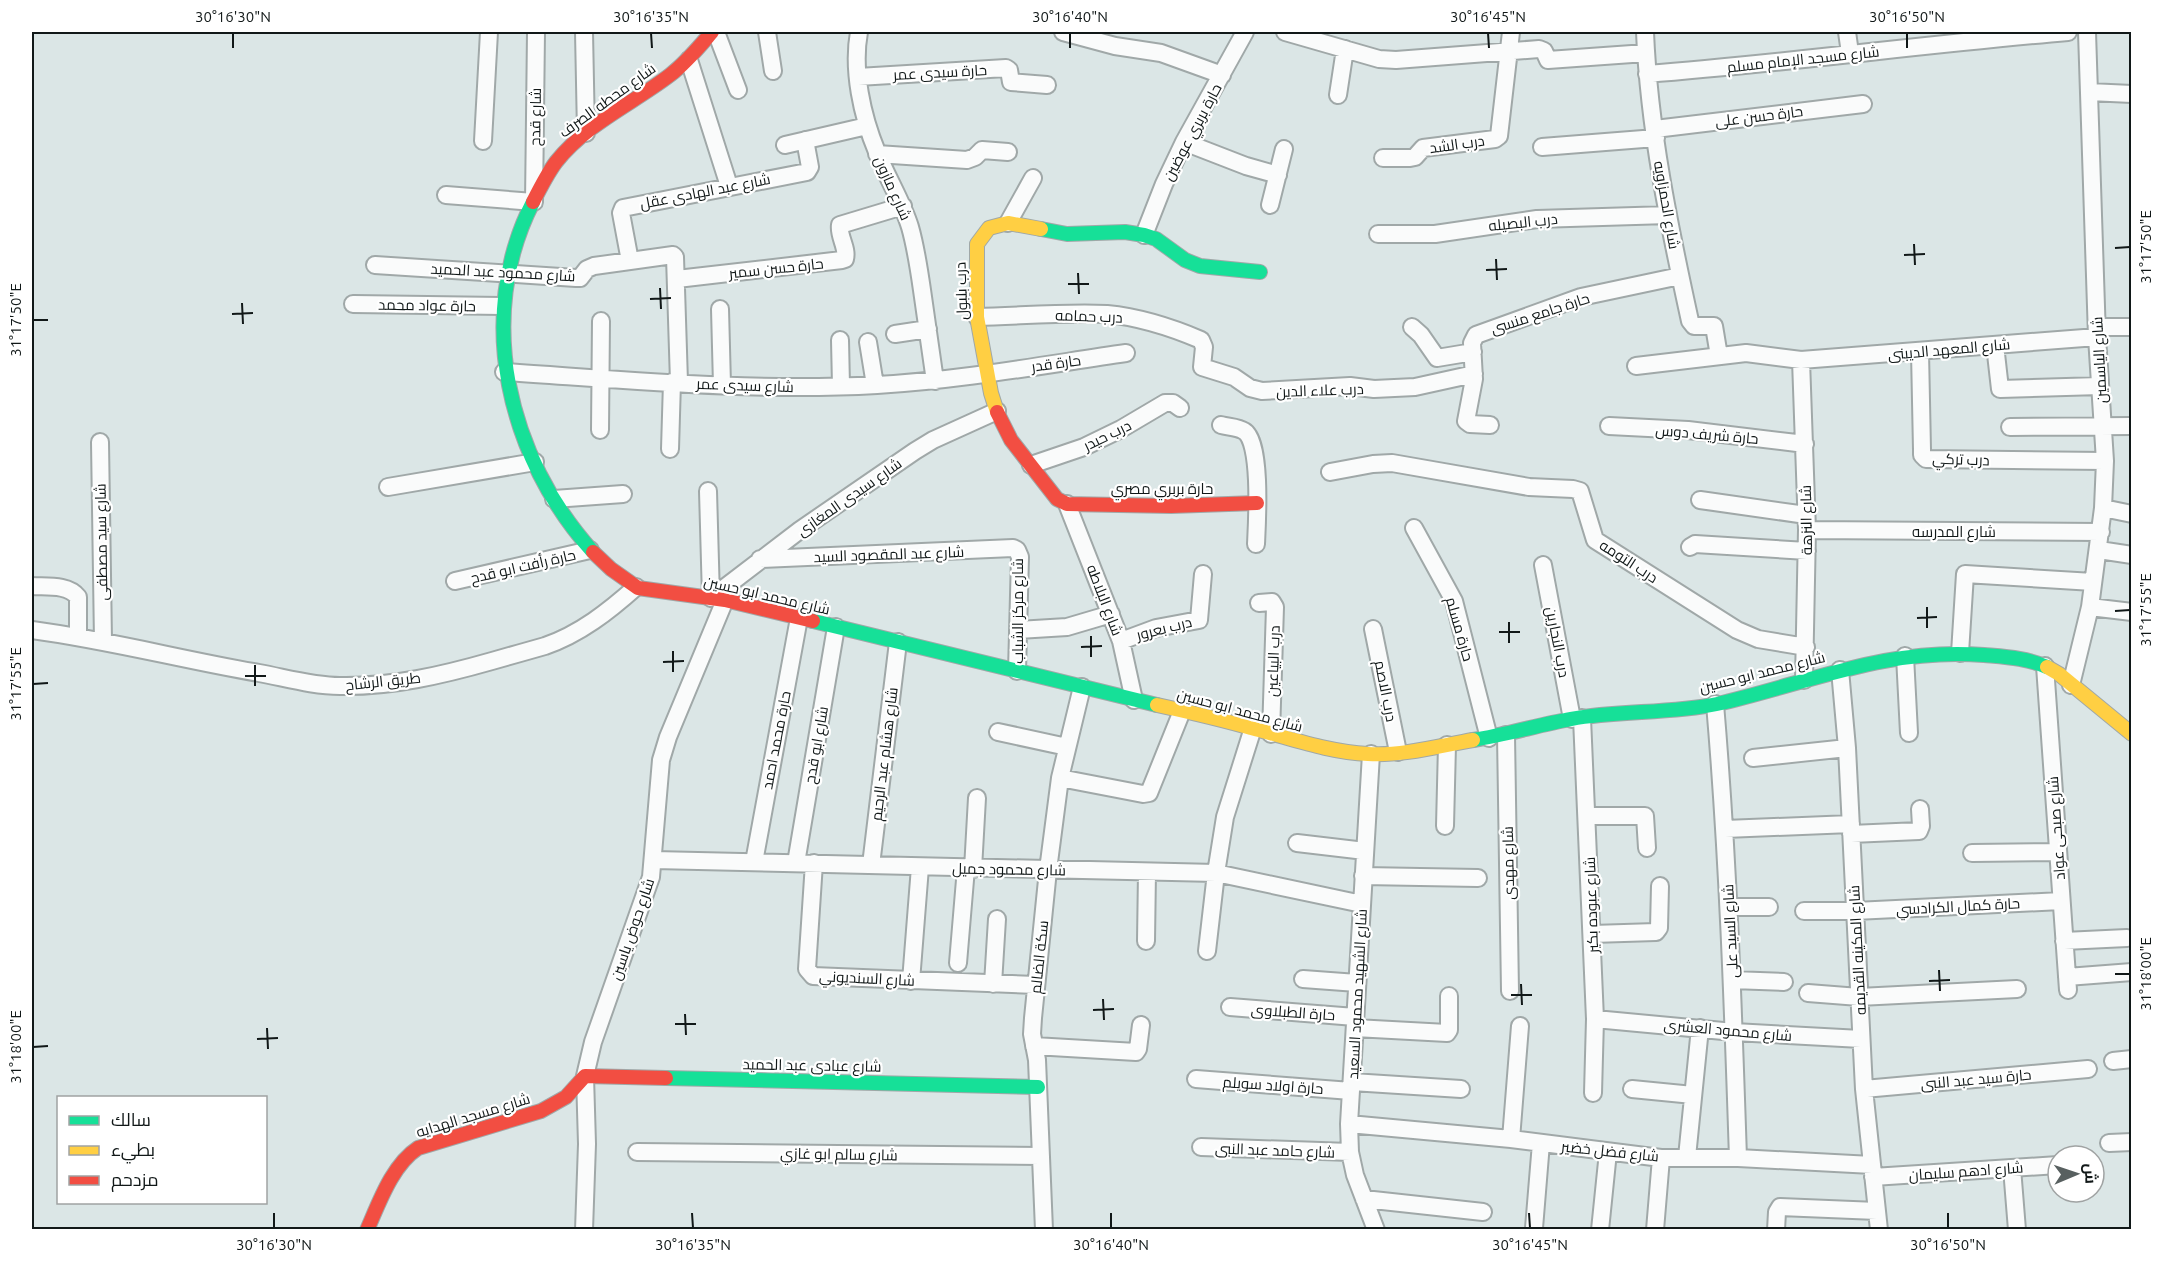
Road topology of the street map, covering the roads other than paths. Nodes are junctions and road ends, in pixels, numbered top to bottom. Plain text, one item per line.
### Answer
1 (489, 32) edge
2 (536, 32) edge
3 (584, 32) edge
4 (714, 32) edge
5 (767, 32) edge
6 (859, 32) edge
7 (1064, 32) edge
8 (1285, 32) edge
9 (1511, 32) edge
10 (1645, 32) edge
11 (1847, 32) edge
12 (2068, 32) edge
13 (2087, 32) edge
14 (1239, 33) edge
15 (2023, 33) edge
16 (1944, 37) edge
17 (1345, 49) junction
18 (1510, 52) junction
19 (1646, 53) junction
20 (1850, 53) junction
21 (689, 60) junction
22 (773, 71) dead end
23 (1647, 74) junction
24 (1222, 75) junction
25 (858, 77) junction
26 (1047, 85) dead end
27 (738, 90) dead end
28 (2089, 92) junction
29 (2132, 94) edge
30 (1338, 95) dead end
31 (1863, 104) dead end
32 (867, 126) junction
33 (586, 133) junction
34 (1655, 133) junction
35 (805, 140) junction
36 (483, 141) dead end
37 (1184, 142) junction
38 (785, 145) dead end
39 (1542, 147) dead end
40 (1284, 149) dead end
41 (1008, 152) dead end
42 (877, 154) junction
43 (1383, 158) dead end
44 (1278, 175) junction
45 (1033, 178) dead end
46 (729, 186) junction
47 (446, 195) dead end
48 (534, 202) junction
49 (1270, 205) dead end
50 (903, 206) junction
51 (1668, 215) junction
52 (1008, 223) junction
53 (1378, 234) dead end
54 (1144, 235) junction
55 (630, 261) junction
56 (375, 265) dead end
57 (507, 272) junction
58 (1260, 272) dead end
59 (1680, 276) junction
60 (677, 279) junction
61 (353, 304) dead end
62 (502, 306) junction
63 (720, 309) dead end
64 (977, 317) junction
65 (601, 321) dead end
66 (1412, 327) dead end
67 (2132, 327) edge
68 (928, 329) junction
69 (2097, 332) junction
70 (895, 334) dead end
71 (1198, 339) joint
72 (840, 340) dead end
73 (868, 342) dead end
74 (1995, 345) junction
75 (1473, 352) junction
76 (1920, 352) junction
77 (1126, 353) dead end
78 (1719, 356) junction
79 (1801, 360) junction
80 (1636, 366) dead end
81 (504, 372) junction
82 (986, 373) junction
83 (1474, 374) junction
84 (601, 378) junction
85 (935, 381) junction
86 (675, 382) junction
87 (722, 385) junction
88 (875, 385) junction
89 (841, 386) junction
90 (2100, 386) junction
91 (1180, 408) dead end
92 (997, 411) junction
93 (1221, 425) dead end
94 (1490, 425) dead end
95 (1609, 426) dead end
96 (2102, 426) junction
97 (2132, 426) edge
98 (2010, 427) dead end
99 (600, 429) dead end
100 (100, 442) dead end
101 (1805, 444) junction
102 (670, 448) dead end
103 (2104, 461) junction
104 (535, 462) junction
105 (1030, 465) junction
106 (1330, 472) dead end
107 (388, 487) dead end
108 (708, 491) dead end
109 (623, 494) dead end
110 (554, 499) junction
111 (1700, 500) dead end
112 (1257, 502) junction
113 (1066, 504) junction
114 (2103, 508) junction
115 (2132, 514) edge
116 (1806, 523) junction
117 (1414, 528) dead end
118 (2101, 532) junction
119 (1256, 544) dead end
120 (1690, 547) dead end
121 (590, 550) junction
122 (1017, 550) joint
123 (2099, 550) junction
124 (1807, 551) junction
125 (2132, 555) edge
126 (760, 559) junction
127 (1543, 565) dead end
128 (1203, 574) dead end
129 (455, 581) dead end
130 (2093, 582) junction
131 (32, 586) edge
132 (636, 587) junction
133 (718, 599) junction
134 (1259, 603) dead end
135 (2090, 607) junction
136 (2132, 612) edge
137 (1111, 614) junction
138 (799, 618) junction
139 (836, 627) junction
140 (1373, 629) dead end
141 (32, 630) edge
142 (1018, 630) junction
143 (78, 636) junction
144 (103, 641) junction
145 (1121, 641) junction
146 (897, 642) junction
147 (1806, 647) junction
148 (1960, 654) junction
149 (1905, 656) junction
150 (2045, 666) junction
151 (1840, 670) junction
152 (1017, 671) junction
153 (1804, 680) junction
154 (2070, 685) junction
155 (1082, 687) junction
156 (1134, 700) junction
157 (1715, 704) junction
158 (1182, 711) junction
159 (1577, 718) junction
160 (1253, 728) junction
161 (998, 732) dead end
162 (1910, 733) dead end
163 (1271, 734) junction
164 (2132, 734) edge
165 (1506, 735) junction
166 (1489, 738) junction
167 (1447, 745) junction
168 (1068, 747) junction
169 (1847, 748) junction
170 (1398, 752) junction
171 (1371, 754) junction
172 (1753, 758) dead end
173 (1060, 778) junction
174 (977, 798) dead end
175 (1920, 809) dead end
176 (1587, 816) junction
177 (1445, 826) dead end
178 (1725, 829) junction
179 (1851, 829) junction
180 (1297, 843) dead end
181 (1647, 848) dead end
182 (1365, 851) junction
183 (2058, 852) junction
184 (1972, 853) dead end
185 (654, 860) junction
186 (754, 862) junction
187 (796, 863) junction
188 (814, 863) junction
189 (871, 865) junction
190 (920, 867) junction
191 (969, 868) junction
192 (1048, 870) junction
193 (1147, 872) junction
194 (1216, 873) junction
195 (1363, 876) junction
196 (1478, 878) dead end
197 (1660, 886) dead end
198 (2061, 901) junction
199 (1362, 904) junction
200 (1729, 907) junction
201 (1769, 907) dead end
202 (1804, 910) dead end
203 (1855, 911) junction
204 (997, 919) dead end
205 (1592, 934) junction
206 (2127, 938) dead end
207 (1146, 941) dead end
208 (2064, 941) junction
209 (1207, 951) dead end
210 (958, 963) dead end
211 (2132, 972) edge
212 (1303, 979) dead end
213 (1732, 980) junction
214 (911, 981) junction
215 (1784, 982) dead end
216 (1357, 983) junction
217 (993, 984) junction
218 (1036, 985) junction
219 (2017, 989) dead end
220 (1510, 991) dead end
221 (1808, 993) dead end
222 (1449, 996) dead end
223 (1859, 997) junction
224 (1230, 1007) dead end
225 (1595, 1019) junction
226 (1355, 1022) junction
227 (1141, 1025) dead end
228 (1520, 1026) dead end
229 (1700, 1028) junction
230 (1734, 1032) junction
231 (1861, 1039) junction
232 (1034, 1047) junction
233 (2132, 1059) edge
234 (2113, 1061) dead end
235 (2088, 1069) dead end
236 (585, 1076) junction
237 (1196, 1079) dead end
238 (1038, 1087) junction
239 (1351, 1087) junction
240 (1461, 1089) dead end
241 (1632, 1089) dead end
242 (1864, 1089) junction
243 (1593, 1093) dead end
244 (1693, 1095) junction
245 (1349, 1124) junction
246 (1511, 1139) junction
247 (2132, 1142) edge
248 (1541, 1143) junction
249 (2109, 1143) dead end
250 (1201, 1147) dead end
251 (637, 1152) dead end
252 (1350, 1152) junction
253 (1608, 1152) junction
254 (1041, 1156) junction
255 (1688, 1157) junction
256 (1661, 1158) junction
257 (1738, 1158) junction
258 (2046, 1166) edge
259 (2012, 1168) junction
260 (1873, 1171) junction
261 (1364, 1199) junction
262 (1877, 1211) junction
263 (1483, 1212) dead end
264 (1534, 1228) dead end
265 (367, 1230) edge
266 (584, 1230) edge
267 (1044, 1230) edge
268 (1376, 1230) edge
269 (1600, 1230) edge
270 (1655, 1230) edge
271 (1776, 1230) edge
272 (1879, 1230) edge
273 (2017, 1230) edge

1 - 36 street
2 - 48 street, شارع قدح
3 - 33 street
4 - 21 street, شارع محطه الصرف
4 - 27 street
5 - 22 street
6 - 25 street, شارع مازون
7 - 24 street
8 - 17 street
9 - 18 street, درب الشد
10 - 19 street, شارع الحمزاويه
11 - 20 street
12 - 15 street, شارع مسجد الإمام مسلم
13 - 28 street, شارع الياسمين
14 - 24 street, حارة بربري عوضين
15 - 16 street, شارع مسجد الإمام مسلم
16 - 20 street, شارع مسجد الإمام مسلم
17 - 18 street
17 - 30 street
18 - 19 street
18 - 43 street, درب الشد
19 - 23 street, شارع الحمزاويه
20 - 23 street, شارع مسجد الإمام مسلم
21 - 33 street, شارع محطه الصرف
21 - 46 street
23 - 34 street, شارع الحمزاويه
24 - 37 street, حارة بربري عوضين
25 - 26 street, حارة سيدى عمر
25 - 32 street, شارع مازون
28 - 29 street
28 - 69 street, شارع الياسمين
31 - 34 street, حارة حسن على
32 - 35 street
32 - 42 street, شارع مازون
33 - 48 street, شارع محطه الصرف
34 - 39 street, حارة حسن على
34 - 51 street, شارع الحمزاويه
35 - 38 street
35 - 46 street, شارع عبد الهادى عقل
37 - 44 street
37 - 54 street, حارة بربري عوضين
40 - 44 street
41 - 42 street
42 - 50 street, شارع مازون
44 - 49 street
45 - 52 street
46 - 55 street, شارع عبد الهادى عقل
47 - 48 street
48 - 57 street, شارع محطه الصرف
50 - 60 street, حارة حسن سمير
50 - 68 street, شارع مازون
51 - 53 street, درب البصيله
51 - 59 street, شارع الحمزاويه
52 - 54 street
52 - 64 street, درب بلبول
54 - 58 street
55 - 57 street, شارع محمود عبد الحميد
55 - 60 street, شارع محمود عبد الحميد
56 - 57 street, شارع محمود عبد الحميد
57 - 62 street, شارع محطه الصرف
59 - 75 street, حارة جامع منسى
59 - 78 street, شارع الحمزاويه
60 - 86 street
61 - 62 street, حارة عواد محمد
62 - 81 street, شارع محطه الصرف
63 - 87 street
64 - 71 street, درب حمامه
64 - 82 street, درب بلبول
65 - 84 street
66 - 75 street
67 - 69 street, شارع المعهد الديبنى
68 - 70 street
68 - 85 street, شارع مازون
69 - 74 street, شارع المعهد الديبنى
69 - 90 street, شارع الياسمين
71 - 83 street, درب علاء الدين
72 - 89 street
73 - 88 street
74 - 76 street, شارع المعهد الديبنى
74 - 90 street
75 - 83 street
76 - 79 street, شارع المعهد الديبنى
76 - 103 street, درب تركي
77 - 82 street, حارة قدر
78 - 79 street, شارع المعهد الديبنى
78 - 80 street, شارع المعهد الديبنى
79 - 101 street, شارع النزهة
81 - 84 street, شارع سيدى عمر
81 - 104 street, شارع محطه الصرف
82 - 85 street, شارع سيدى عمر
82 - 92 street, درب بلبول
83 - 94 street
84 - 86 street, شارع سيدى عمر
84 - 99 street
85 - 88 street, شارع سيدى عمر
86 - 87 street, شارع سيدى عمر
86 - 102 street
87 - 89 street, شارع سيدى عمر
88 - 89 street, شارع سيدى عمر
90 - 96 street, شارع الياسمين
91 - 105 street, درب حيدر
92 - 105 street, درب بلبول
92 - 126 street, شارع سيدى المغازى
93 - 112 street
95 - 101 street, حارة شريف دوس
96 - 97 street
96 - 98 street
96 - 103 street, شارع الياسمين
100 - 144 street, شارع سيد مصطفى
101 - 116 street, شارع النزهة
103 - 114 street, شارع الياسمين
104 - 107 street
104 - 110 street, شارع محطه الصرف
105 - 113 street, درب بلبول
106 - 147 street, درب التومه
108 - 133 street
109 - 110 street
110 - 121 street, شارع محطه الصرف
111 - 116 street, شارع المدرسه
112 - 113 street, حارة بربري مصري
112 - 119 street
113 - 137 street, شارع البلاطه
114 - 115 street
114 - 118 street, شارع الياسمين
116 - 118 street, شارع المدرسه
116 - 124 street, شارع النزهة
117 - 166 street, حارة مسلم
118 - 123 street, شارع الياسمين
120 - 124 street
121 - 129 street, حارة رأفت ابو قدح
121 - 132 street, شارع محطه الصرف
122 - 126 street, شارع عبد المقصود السيد
122 - 142 street, شارع مركز الشباب
123 - 125 street
123 - 130 street, شارع الياسمين
124 - 147 street, شارع النزهة
126 - 133 street, شارع سيدى المغازى
127 - 159 street, درب النجارين
128 - 145 street, درب بعرور
130 - 135 street, شارع الياسمين
130 - 148 street
131 - 143 street
132 - 133 street, شارع محمد ابو حسين
132 - 144 street, طريق الرشاح
133 - 138 street, شارع محمد ابو حسين
133 - 185 street, شارع حوض ياسين
134 - 163 street, درب البياعين
135 - 136 street
135 - 154 street, شارع الياسمين
137 - 142 street
137 - 145 street, شارع البلاطه
138 - 139 street, شارع محمد ابو حسين
138 - 186 street, حارة محمد احمد
139 - 146 street, شارع محمد ابو حسين
139 - 187 street, شارع ابو قدح
140 - 170 street, درب الاصم
141 - 143 street, طريق الرشاح
142 - 152 street, شارع مركز الشباب
143 - 144 street, طريق الرشاح
145 - 156 street, شارع البلاطه
146 - 152 street, شارع محمد ابو حسين
146 - 189 street, شارع هشام عبد الرحيم
147 - 153 street, شارع النزهة
148 - 149 street, شارع محمد ابو حسين
148 - 150 street, شارع محمد ابو حسين
149 - 151 street, شارع محمد ابو حسين
149 - 162 street
150 - 154 street
150 - 183 street, شارع صبحى عواد
151 - 153 street, شارع محمد ابو حسين
151 - 169 street, شارع المكينه القديمه
152 - 155 street, شارع محمد ابو حسين
153 - 157 street, شارع محمد ابو حسين
154 - 164 street
155 - 156 street, شارع محمد ابو حسين
155 - 168 street, سكة الضالم
156 - 158 street, شارع محمد ابو حسين
157 - 159 street, شارع محمد ابو حسين
157 - 178 street, شارع السيد على
158 - 160 street, شارع محمد ابو حسين
158 - 173 street
159 - 165 street, شارع محمد ابو حسين
159 - 176 street, شارع عبوده بكير
160 - 163 street, شارع محمد ابو حسين
160 - 194 street
161 - 168 street
163 - 171 street, شارع محمد ابو حسين
165 - 166 street, شارع محمد ابو حسين
165 - 220 street, شارع مهدى
166 - 167 street, شارع محمد ابو حسين
167 - 170 street, شارع محمد ابو حسين
167 - 177 street
168 - 173 street, سكة الضالم
169 - 172 street
169 - 179 street, شارع المكينه القديمه
170 - 171 street, شارع محمد ابو حسين
171 - 182 street, شارع الشهيد محمود السعيد
173 - 192 street, سكة الضالم
174 - 191 street
175 - 179 street
176 - 181 street
176 - 205 street, شارع عبوده بكير
178 - 179 street
178 - 200 street, شارع السيد على
179 - 203 street, شارع المكينه القديمه
180 - 182 street
182 - 195 street, شارع الشهيد محمود السعيد
183 - 184 street
183 - 198 street, شارع صبحى عواد
185 - 186 street, شارع محمود جميل
185 - 236 street, شارع حوض ياسين
186 - 187 street, شارع محمود جميل
187 - 188 street, شارع محمود جميل
188 - 189 street, شارع محمود جميل
188 - 214 street, شارع السنديوني
189 - 190 street, شارع محمود جميل
190 - 191 street, شارع محمود جميل
190 - 214 street
191 - 192 street, شارع محمود جميل
191 - 210 street
192 - 193 street, شارع محمود جميل
192 - 218 street, سكة الضالم
193 - 194 street, شارع محمود جميل
193 - 207 street
194 - 199 street, شارع محمود جميل
194 - 209 street
195 - 196 street
195 - 199 street, شارع الشهيد محمود السعيد
197 - 205 street
198 - 203 street, حارة كمال الكرادسي
198 - 208 street, شارع صبحى عواد
199 - 216 street, شارع الشهيد محمود السعيد
200 - 201 street
200 - 213 street, شارع السيد على
202 - 203 street, حارة كمال الكرادسي
203 - 223 street, شارع المكينه القديمه
204 - 217 street
205 - 225 street, شارع عبوده بكير
206 - 208 street
208 - 211 street, شارع صبحى عواد
212 - 216 street
213 - 215 street
213 - 230 street, شارع السيد على
214 - 217 street, شارع السنديوني
216 - 226 street, شارع الشهيد محمود السعيد
217 - 218 street, شارع السنديوني
218 - 232 street, سكة الضالم
219 - 223 street
221 - 223 street
222 - 226 street, حارة الطبلاوى
223 - 231 street, شارع المكينه القديمه
224 - 226 street, حارة الطبلاوى
225 - 229 street, شارع محمود العشرى
225 - 243 street, شارع عبوده بكير
226 - 239 street, شارع الشهيد محمود السعيد
227 - 232 street
228 - 246 street
229 - 230 street, شارع محمود العشرى
229 - 244 street
230 - 231 street, شارع محمود العشرى
230 - 257 street, شارع السيد على
231 - 242 street, شارع المكينه القديمه
232 - 238 street, سكة الضالم
233 - 234 street
235 - 242 street, حارة سيد عبد النبى
236 - 238 street, شارع عبادى عبد الحميد
236 - 265 street, شارع مسجد الهدايه
236 - 266 street, شارع حوض ياسين
237 - 239 street, حارة اولاد سويلم
238 - 254 street, سكة الضالم
239 - 240 street, حارة اولاد سويلم
239 - 245 street, شارع الشهيد محمود السعيد
241 - 244 street
242 - 260 street, شارع المكينه القديمه
244 - 255 street
245 - 246 street, شارع فضل خضير
245 - 252 street, شارع الشهيد محمود السعيد
246 - 248 street, شارع فضل خضير
247 - 249 street
248 - 253 street, شارع فضل خضير
248 - 264 street
250 - 252 street, شارع حامد عبد النبى
251 - 254 street, شارع سالم ابو غازي
252 - 261 street, شارع الشهيد محمود السعيد
253 - 256 street, شارع فضل خضير
253 - 269 street
254 - 267 street, سكة الضالم
255 - 256 street, شارع فضل خضير
255 - 257 street, شارع فضل خضير
256 - 270 street
257 - 260 street, شارع فضل خضير
258 - 259 street, شارع ادهم سليمان
259 - 260 street, شارع ادهم سليمان
259 - 273 street
260 - 262 street, شارع المكينه القديمه
261 - 263 street
261 - 268 street, شارع الشهيد محمود السعيد
262 - 271 street
262 - 272 street, شارع المكينه القديمه

